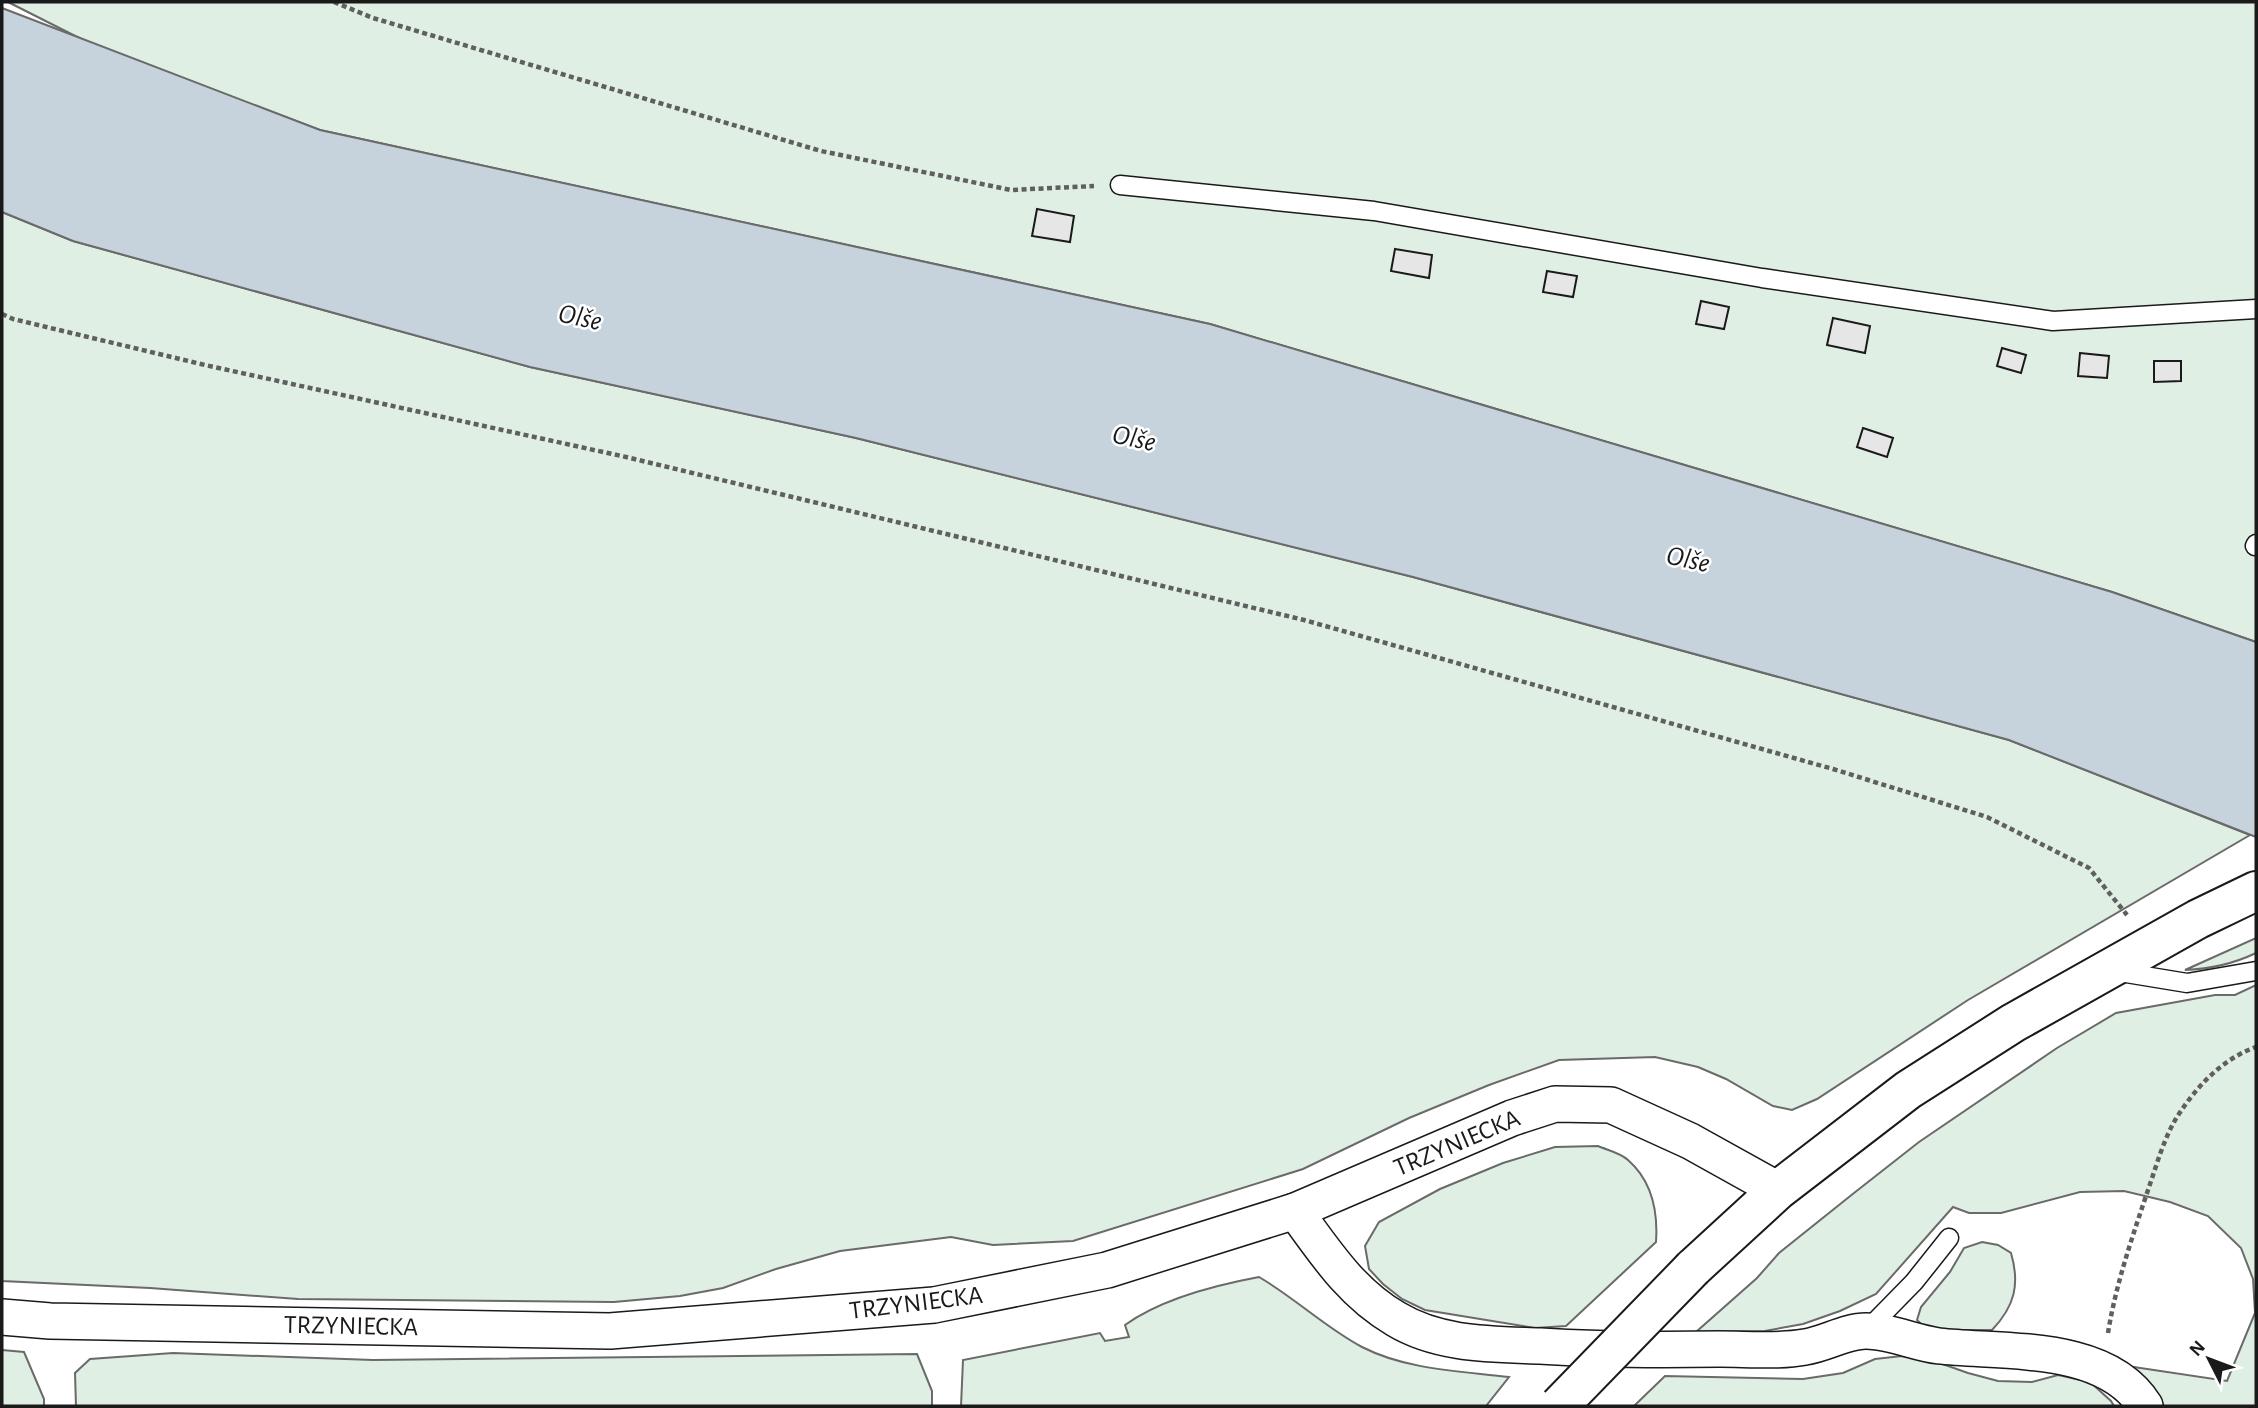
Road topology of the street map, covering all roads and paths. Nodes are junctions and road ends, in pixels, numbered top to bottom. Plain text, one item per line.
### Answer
1 (334, 2) edge
2 (1120, 185) joint
3 (2256, 309) edge
4 (2, 314) edge
5 (2256, 891) edge
6 (2152, 945) junction
7 (2107, 970) junction
8 (2256, 971) edge
9 (2256, 1046) edge
10 (1778, 1190) junction
11 (1296, 1211) junction
12 (1949, 1238) dead end
13 (2, 1317) edge
14 (1866, 1331) junction
15 (2113, 1376) junction
16 (1559, 1406) edge
17 (2145, 1406) edge

1 - 2 path
2 - 3 lane
4 - 6 path
5 - 6 main road
6 - 7 main road
7 - 8 lane
7 - 10 main road
9 - 15 path
10 - 11 street, TRZYNIECKA
10 - 16 main road, bridge
11 - 13 street, TRZYNIECKA
11 - 14 street
12 - 14 lane
14 - 15 street
15 - 17 street

